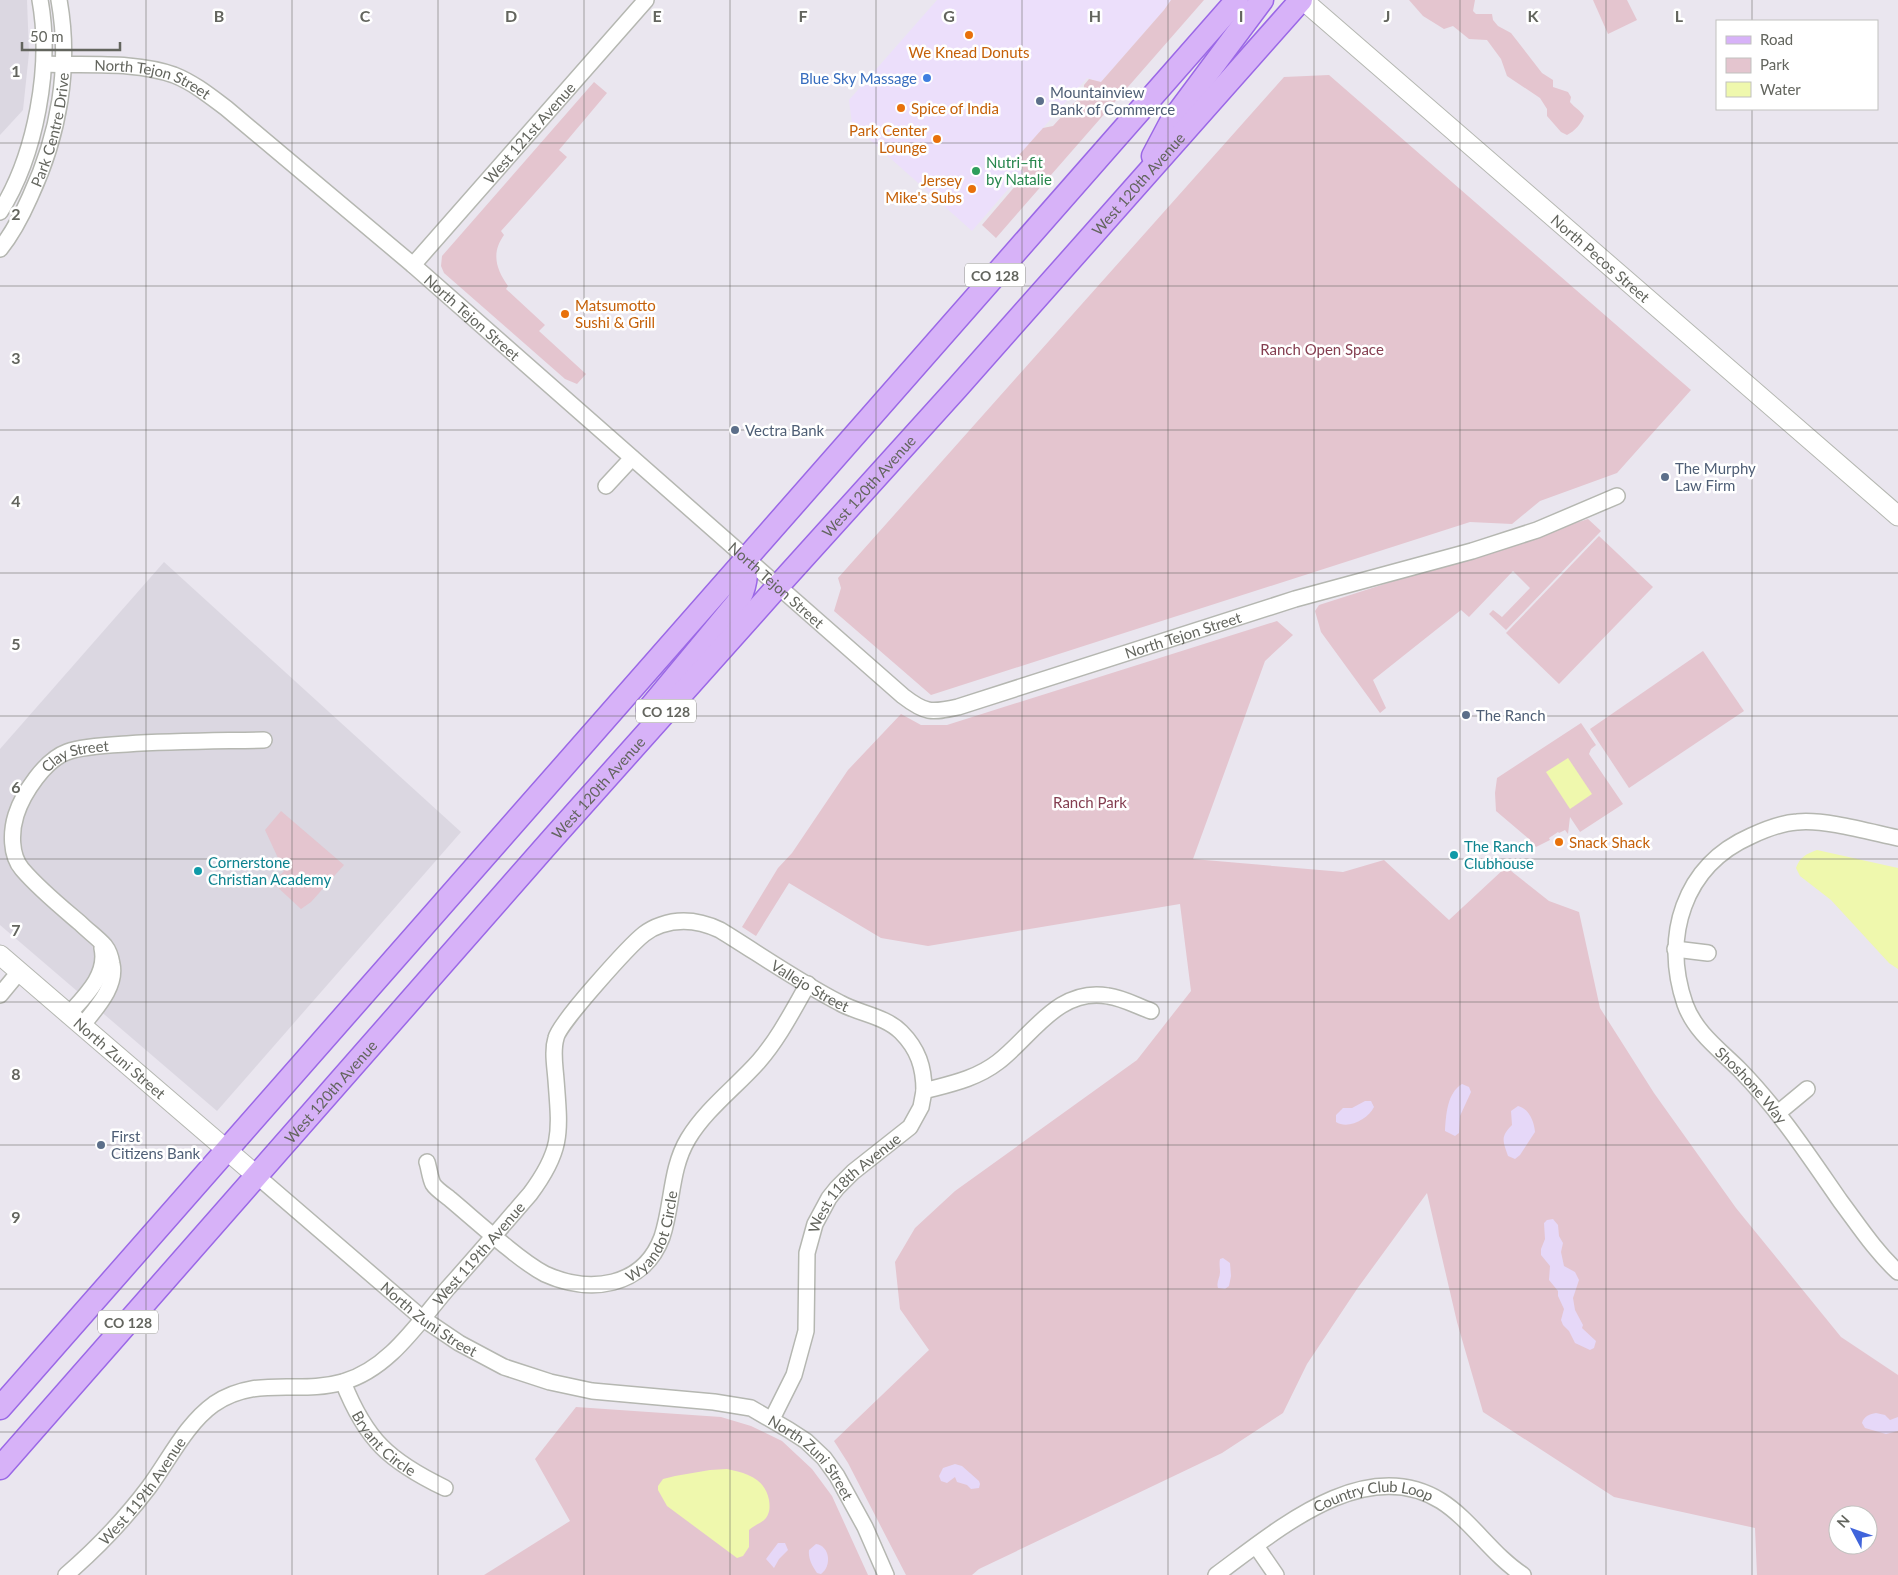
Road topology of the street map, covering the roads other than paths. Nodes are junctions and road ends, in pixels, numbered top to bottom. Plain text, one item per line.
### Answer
1 (40, 0) edge
2 (59, 0) edge
3 (646, 0) edge
4 (1237, 0) edge
5 (1262, 0) edge
6 (1302, 0) edge
7 (44, 64) junction
8 (64, 65) junction
9 (1136, 187) junction
10 (0, 212) edge
11 (0, 249) edge
12 (413, 265) junction
13 (632, 458) junction
14 (606, 486) dead end
15 (1617, 496) dead end
16 (1898, 516) edge
17 (746, 557) junction
18 (778, 586) junction
19 (264, 740) dead end
20 (582, 806) junction
21 (1898, 838) edge
22 (660, 925) joint
23 (1675, 949) junction
24 (1708, 953) dead end
25 (7, 965) edge
26 (808, 984) junction
27 (0, 995) edge
28 (1151, 1012) dead end
29 (75, 1020) junction
30 (1807, 1089) dead end
31 (924, 1091) junction
32 (1778, 1113) junction
33 (226, 1150) junction
34 (427, 1162) dead end
35 (257, 1176) junction
36 (494, 1236) junction
37 (1898, 1272) edge
38 (422, 1318) junction
39 (343, 1382) junction
40 (0, 1408) edge
41 (772, 1419) junction
42 (0, 1468) edge
43 (444, 1488) dead end
44 (1256, 1546) junction
45 (66, 1575) edge
46 (886, 1575) edge
47 (1216, 1575) edge
48 (1276, 1575) edge
49 (1523, 1575) edge

1 - 7 street, Park Centre Drive
2 - 8 street, Park Centre Drive
3 - 12 street, West 121st Avenue
4 - 17 main road, CO 128
5 - 9 main road
6 - 9 main road, West 120th Avenue / CO 128
6 - 16 street, North Pecos Street
7 - 8 street, North Tejon Street
7 - 10 street, Park Centre Drive
8 - 11 street, Park Centre Drive
8 - 12 street, North Tejon Street
9 - 18 main road, West 120th Avenue / CO 128
12 - 13 street, North Tejon Street
13 - 14 street
13 - 17 street, North Tejon Street
15 - 18 street, North Tejon Street
17 - 18 street, North Tejon Street
17 - 20 main road
17 - 33 main road, CO 128
18 - 20 main road, West 120th Avenue / CO 128
19 - 29 street, Clay Street
20 - 35 main road, West 120th Avenue / CO 128
21 - 23 street, Shoshone Way
22 - 26 street, Vallejo Street
22 - 36 street, West 119th Avenue
23 - 24 street
23 - 32 street, Shoshone Way
25 - 27 street
25 - 29 street, North Zuni Street
26 - 31 street, Vallejo Street
26 - 36 street, Wyandot Circle
28 - 31 street
29 - 33 street, North Zuni Street
30 - 32 street
31 - 41 street, West 118th Avenue
32 - 37 street, Shoshone Way
33 - 35 street, North Zuni Street
33 - 40 main road, CO 128
34 - 36 street, Wyandot Circle
35 - 38 street, North Zuni Street
35 - 42 main road, West 120th Avenue / CO 128
36 - 38 street, West 119th Avenue
38 - 39 street, West 119th Avenue
38 - 41 street, North Zuni Street
39 - 43 street, Bryant Circle
39 - 45 street, West 119th Avenue
41 - 46 street, North Zuni Street
44 - 47 street, Country Club Loop
44 - 48 street
44 - 49 street, Country Club Loop

